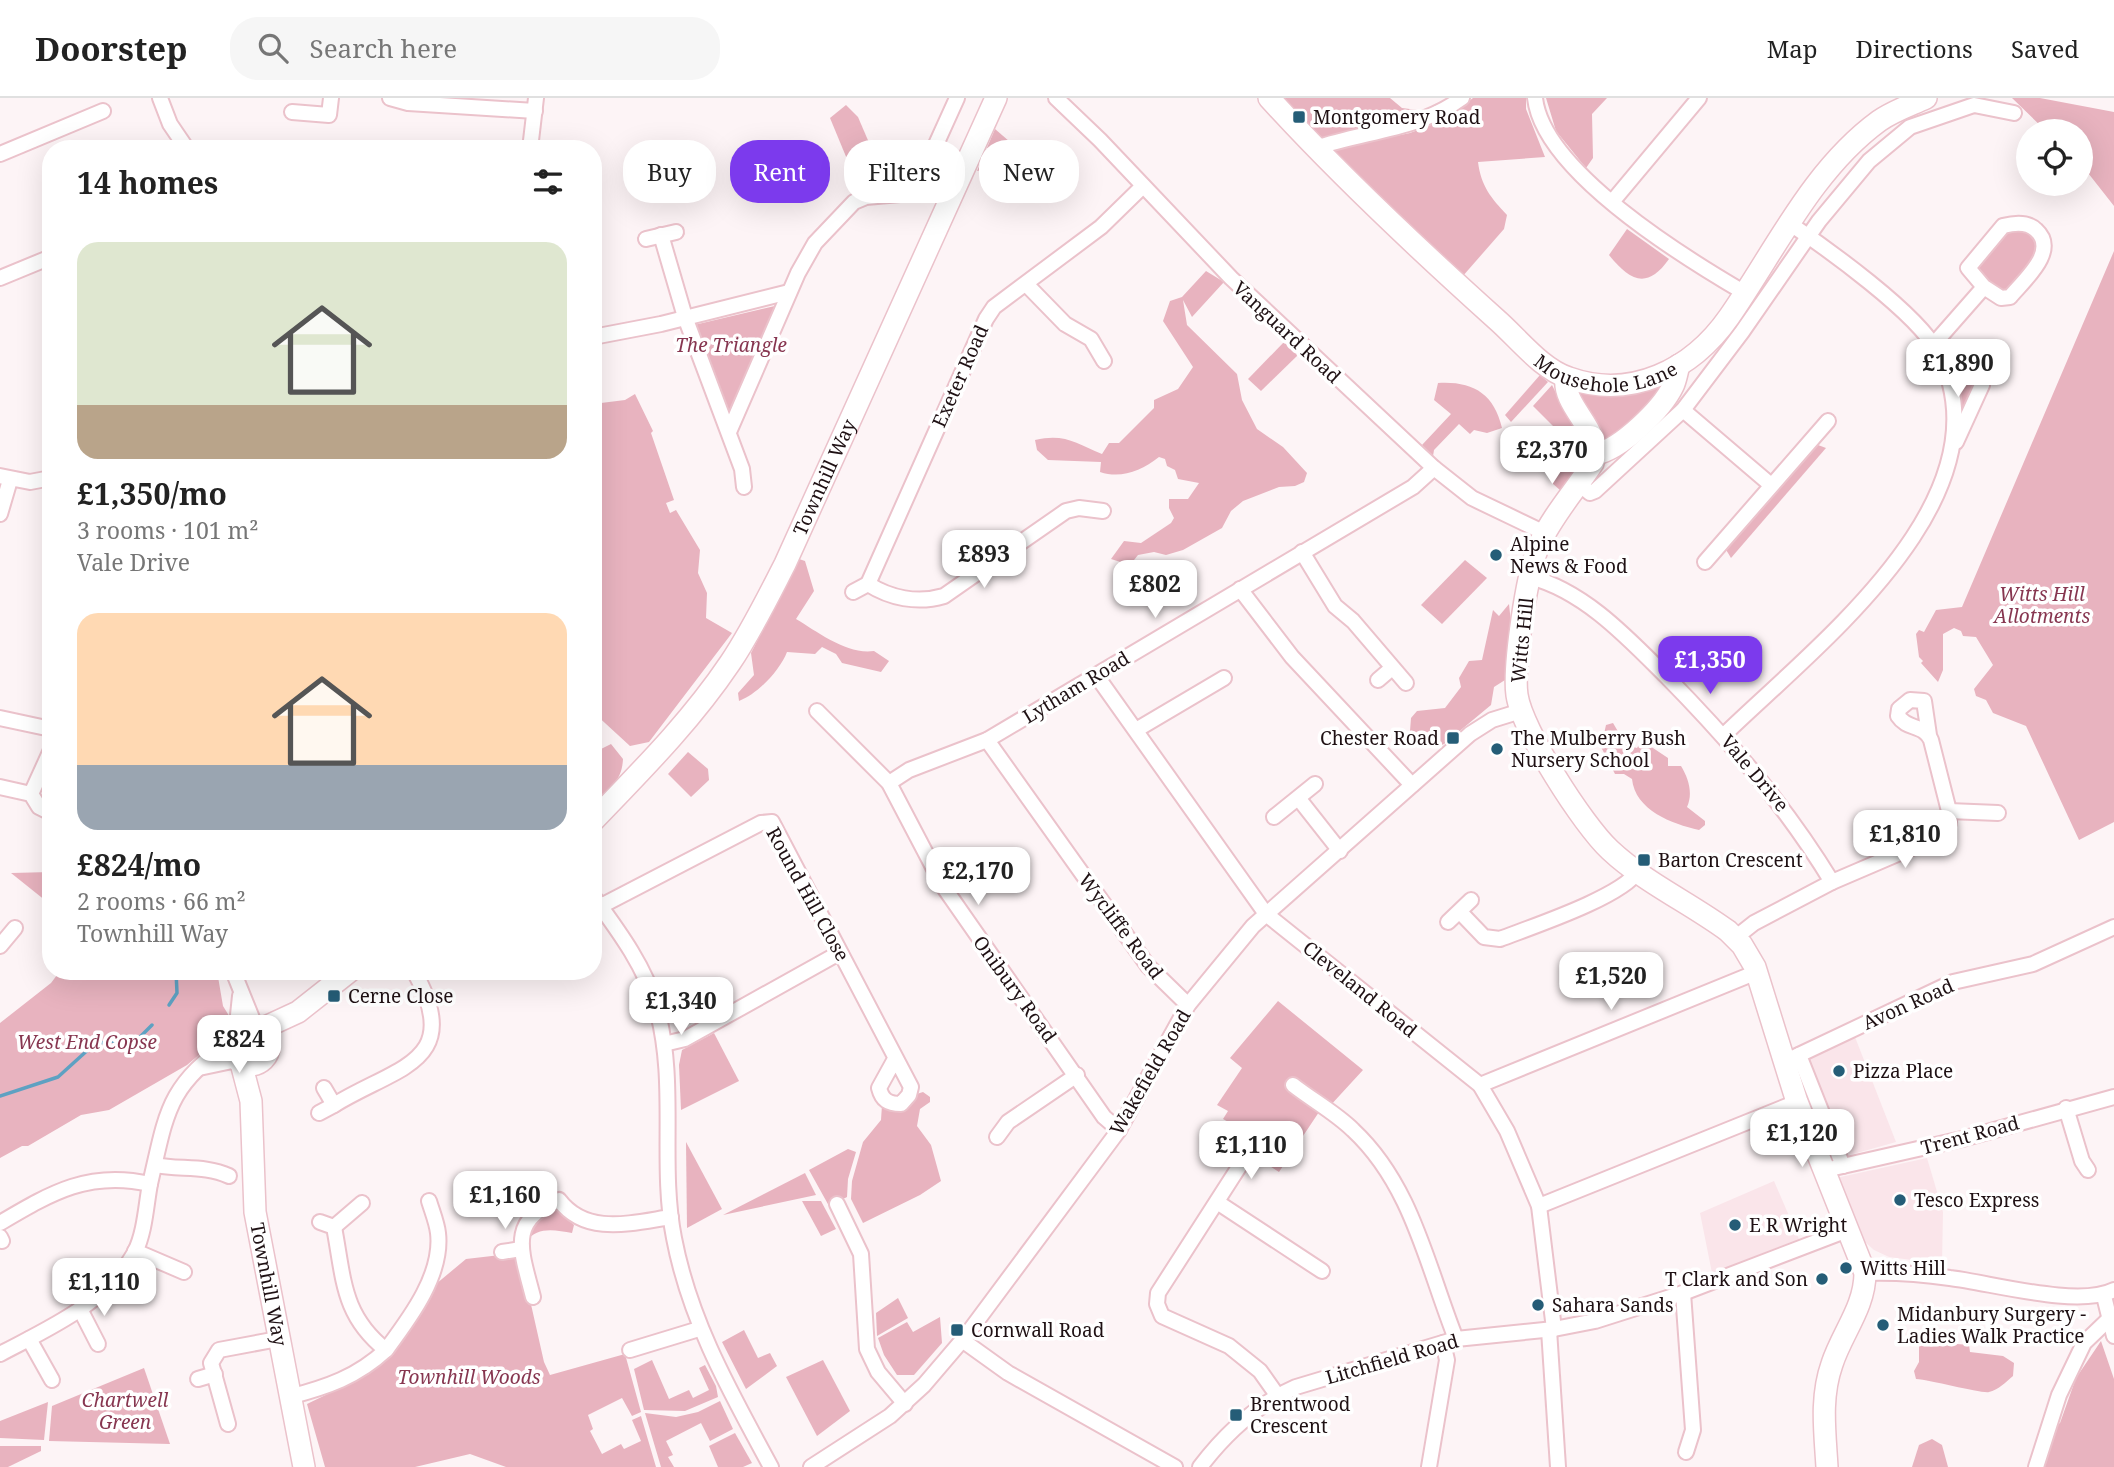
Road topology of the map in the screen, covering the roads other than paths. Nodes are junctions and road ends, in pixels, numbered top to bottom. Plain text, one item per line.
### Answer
1 (160, 98) edge
2 (331, 98) edge
3 (390, 98) edge
4 (957, 98) edge
5 (996, 98) edge
6 (1055, 98) edge
7 (1269, 98) edge
8 (1462, 98) edge
9 (1535, 98) edge
10 (1699, 98) edge
11 (1926, 98) edge
12 (536, 104) edge
13 (103, 111) dead end
14 (292, 112) dead end
15 (2014, 113) dead end
16 (181, 140) edge
17 (531, 140) edge
18 (1316, 148) junction
19 (0, 154) edge
20 (1143, 186) junction
21 (1612, 202) junction
22 (1789, 223) junction
23 (661, 235) dead end
24 (1808, 236) junction
25 (42, 260) edge
26 (1, 276) edge
27 (1026, 284) junction
28 (1984, 286) junction
29 (789, 292) junction
30 (1745, 293) junction
31 (685, 317) junction
32 (602, 335) edge
33 (1935, 347) junction
34 (1104, 361) dead end
35 (1679, 365) junction
36 (1566, 378) junction
37 (1683, 410) junction
38 (1828, 421) dead end
39 (729, 432) junction
40 (1952, 453) junction
41 (1596, 454) junction
42 (1434, 468) junction
43 (5, 478) edge
44 (42, 480) edge
45 (1579, 484) junction
46 (1771, 485) junction
47 (744, 486) dead end
48 (1103, 511) dead end
49 (0, 514) edge
50 (1545, 533) junction
51 (1302, 552) junction
52 (1705, 562) dead end
53 (1530, 577) junction
54 (868, 584) junction
55 (1240, 589) junction
56 (853, 592) dead end
57 (1392, 668) junction
58 (1096, 675) junction
59 (1224, 678) dead end
60 (1378, 680) dead end
61 (1406, 683) dead end
62 (817, 711) dead end
63 (1521, 711) junction
64 (0, 718) edge
65 (42, 727) edge
66 (1136, 730) junction
67 (1724, 735) junction
68 (1929, 735) dead end
69 (987, 740) junction
70 (42, 770) edge
71 (889, 783) junction
72 (1315, 784) dead end
73 (1412, 785) junction
74 (0, 787) edge
75 (31, 794) junction
76 (1299, 799) junction
77 (42, 808) edge
78 (1949, 811) junction
79 (602, 812) edge
80 (1998, 813) dead end
81 (1274, 817) dead end
82 (1340, 851) junction
83 (1638, 871) junction
84 (1832, 883) junction
85 (602, 899) edge
86 (1471, 901) dead end
87 (602, 909) edge
88 (1460, 912) junction
89 (1266, 914) junction
90 (1448, 922) dead end
91 (2114, 927) edge
92 (15, 928) dead end
93 (1735, 937) junction
94 (1, 943) edge
95 (839, 953) junction
96 (1757, 972) junction
97 (236, 980) edge
98 (339, 980) edge
99 (417, 980) edge
100 (240, 996) junction
101 (1188, 1005) junction
102 (298, 1012) junction
103 (243, 1043) junction
104 (664, 1044) junction
105 (266, 1054) junction
106 (1792, 1058) junction
107 (895, 1059) dead end
108 (1077, 1075) junction
109 (1293, 1085) dead end
110 (1480, 1085) junction
111 (324, 1087) dead end
112 (2114, 1097) edge
113 (251, 1101) junction
114 (1797, 1102) junction
115 (334, 1105) junction
116 (2066, 1108) junction
117 (319, 1113) dead end
118 (1119, 1130) junction
119 (997, 1137) dead end
120 (1255, 1142) dead end
121 (155, 1165) junction
122 (1834, 1168) junction
123 (2088, 1170) dead end
124 (229, 1177) dead end
125 (150, 1184) junction
126 (429, 1201) dead end
127 (1217, 1202) junction
128 (362, 1203) dead end
129 (837, 1204) dead end
130 (1539, 1206) junction
131 (671, 1217) junction
132 (0, 1223) edge
133 (1850, 1229) junction
134 (521, 1250) junction
135 (135, 1251) junction
136 (502, 1252) dead end
137 (1322, 1270) dead end
138 (184, 1272) dead end
139 (1865, 1273) junction
140 (1683, 1293) junction
141 (2109, 1293) edge
142 (533, 1297) dead end
143 (80, 1309) junction
144 (2109, 1319) junction
145 (699, 1329) junction
146 (1551, 1329) junction
147 (2114, 1336) edge
148 (29, 1339) junction
149 (278, 1339) junction
150 (962, 1340) junction
151 (1449, 1341) junction
152 (98, 1344) dead end
153 (386, 1350) junction
154 (630, 1350) dead end
155 (0, 1354) edge
156 (215, 1374) junction
157 (198, 1379) dead end
158 (52, 1380) dead end
159 (1278, 1395) junction
160 (289, 1397) junction
161 (905, 1404) junction
162 (228, 1423) dead end
163 (1686, 1452) dead end
164 (304, 1467) edge
165 (771, 1467) edge
166 (811, 1467) edge
167 (1175, 1467) edge
168 (1200, 1467) edge
169 (1429, 1467) edge
170 (1558, 1467) edge
171 (1827, 1467) edge
172 (2036, 1467) edge

1 - 16 street
2 - 14 street
3 - 12 street
4 - 29 street
5 - 79 street, Townhill Way
6 - 20 street, Vanguard Road
7 - 18 street, Mousehole Lane
8 - 18 street
9 - 21 street
10 - 21 street
11 - 22 street, Mousehole Lane
12 - 17 street
13 - 19 street
15 - 24 street
18 - 36 street, Mousehole Lane
20 - 27 street, Exeter Road
20 - 42 street, Vanguard Road
21 - 30 street
22 - 24 street
22 - 30 street, Mousehole Lane
23 - 31 street
24 - 33 street
24 - 37 street
25 - 26 street
27 - 34 street
27 - 54 street, Exeter Road
28 - 28 street
28 - 33 street
29 - 31 street
29 - 39 street
30 - 35 street, Mousehole Lane
31 - 32 street
31 - 39 street
33 - 40 street
33 - 40 street
35 - 36 street, Mousehole Lane
35 - 41 street
36 - 41 street
37 - 45 street
37 - 46 street
38 - 46 street
39 - 47 street
40 - 67 street
41 - 45 street, Witts Hill
42 - 50 street, Vanguard Road
42 - 51 street, Lytham Road
43 - 44 street
43 - 49 street
45 - 50 street, Witts Hill
46 - 52 street
48 - 54 street
50 - 53 street, Witts Hill
51 - 55 street, Lytham Road
51 - 57 street
53 - 63 street, Witts Hill
53 - 67 street, Vale Drive
54 - 56 street
55 - 58 street, Lytham Road
55 - 73 street
57 - 60 street
57 - 61 street
58 - 66 street, Cleveland Road
58 - 69 street, Lytham Road
59 - 66 street
62 - 71 street, Onibury Road
63 - 73 street, Wakefield Road
63 - 83 street, Witts Hill
64 - 65 street
66 - 89 street, Cleveland Road
67 - 84 street, Vale Drive
68 - 78 street
69 - 71 street, Lytham Road
69 - 101 street, Wycliffe Road
70 - 75 street
71 - 108 street, Onibury Road
72 - 76 street
73 - 82 street, Wakefield Road
74 - 75 street
75 - 77 street
76 - 81 street
76 - 82 street
78 - 80 street
78 - 84 street
82 - 89 street, Wakefield Road
83 - 88 street
83 - 93 street, Witts Hill
84 - 93 street
85 - 95 street, Round Hill Close
86 - 88 street
87 - 104 street
88 - 90 street
89 - 101 street, Wakefield Road
89 - 110 street, Cleveland Road
91 - 106 street, Avon Road
92 - 94 street
93 - 96 street, Witts Hill
95 - 104 street
95 - 107 street, Round Hill Close
96 - 106 street, Witts Hill
96 - 110 street
97 - 100 street
98 - 102 street, Townhill Way
99 - 115 street
100 - 103 street
100 - 103 street
101 - 118 street, Wakefield Road
102 - 103 street, Townhill Way
102 - 105 street, Townhill Way
103 - 105 street
103 - 105 street
103 - 113 street, Townhill Way
103 - 121 street
104 - 131 street
105 - 113 street, Townhill Way
106 - 114 street, Witts Hill
106 - 122 street
108 - 118 street, Onibury Road
108 - 119 street
109 - 151 street
110 - 130 street, Cleveland Road
111 - 115 street
112 - 116 street, Trent Road
113 - 149 street, Townhill Way
114 - 122 street, Witts Hill
114 - 130 street
115 - 117 street
116 - 122 street, Trent Road
116 - 123 street
118 - 150 street, Wakefield Road
120 - 127 street
121 - 124 street
121 - 125 street
122 - 133 street, Witts Hill
125 - 132 street
125 - 135 street
126 - 153 street
127 - 137 street
127 - 159 street
128 - 153 street
129 - 161 street
130 - 146 street, Cleveland Road
131 - 134 street
131 - 145 street
133 - 139 street, Witts Hill
133 - 140 street, Litchfield Road
134 - 136 street
134 - 142 street
135 - 138 street
135 - 143 street
139 - 141 street
139 - 171 street
140 - 146 street, Litchfield Road
140 - 163 street
141 - 144 street
143 - 148 street
143 - 152 street
144 - 147 street
144 - 172 street
145 - 154 street
145 - 165 street
146 - 151 street, Litchfield Road
146 - 170 street, Cleveland Road
148 - 155 street
148 - 158 street
149 - 156 street
149 - 160 street, Townhill Way
150 - 161 street, Wakefield Road
150 - 167 street
151 - 159 street, Litchfield Road
151 - 169 street
153 - 160 street
156 - 157 street
156 - 162 street
159 - 168 street, Litchfield Road
160 - 164 street, Townhill Way
161 - 166 street, Wakefield Road

